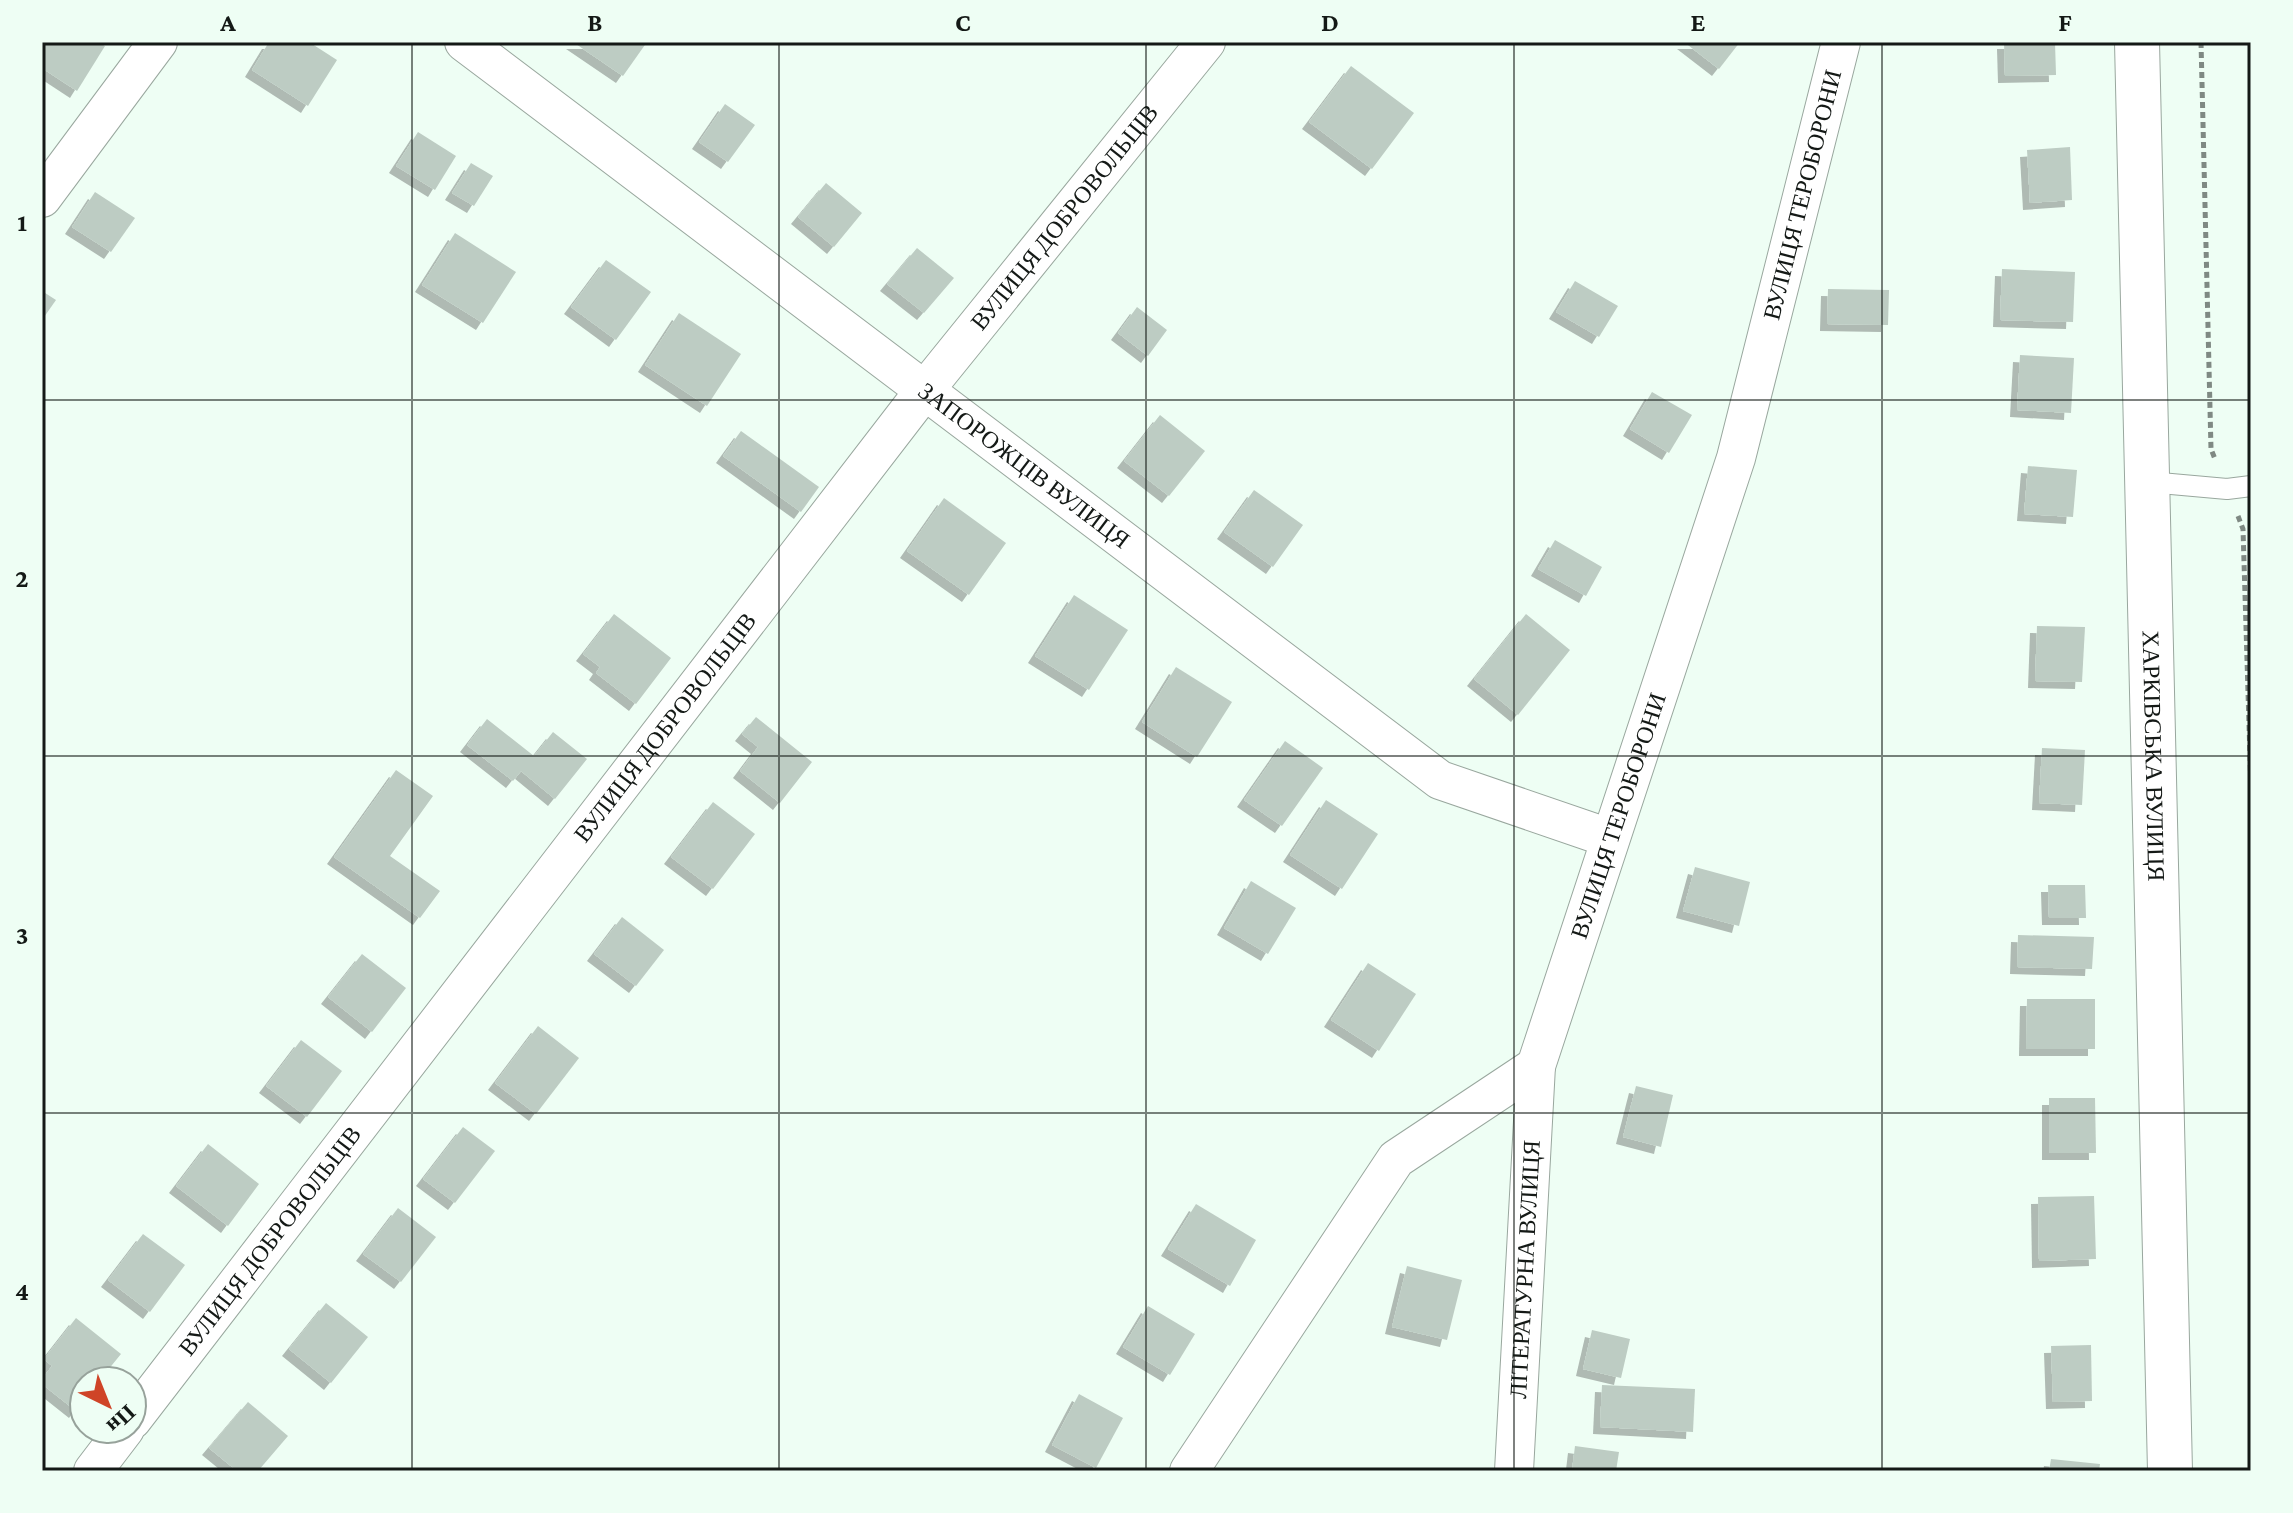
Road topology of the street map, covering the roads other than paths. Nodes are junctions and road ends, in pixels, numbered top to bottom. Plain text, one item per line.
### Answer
1 (158, 42) edge
2 (464, 42) edge
3 (1206, 42) edge
4 (1841, 42) edge
5 (2137, 42) edge
6 (42, 198) edge
7 (924, 391) junction
8 (2149, 482) junction
9 (2251, 486) edge
10 (1609, 838) junction
11 (1536, 1066) junction
12 (148, 1399) edge
13 (113, 1445) edge
14 (93, 1471) edge
15 (1189, 1471) edge
16 (1514, 1471) edge
17 (2170, 1471) edge

1 - 6 street
2 - 7 street, ЗАПОРОЖЦІВ ВУЛИЦЯ
3 - 7 street, ВУЛИЦЯ ДОБРОВОЛЬЦІВ
4 - 10 street, ВУЛИЦЯ ТЕРОБОРОНИ
5 - 8 street, ХАРКІВСЬКА ВУЛИЦЯ
7 - 10 street, ЗАПОРОЖЦІВ ВУЛИЦЯ
7 - 12 street, ВУЛИЦЯ ДОБРОВОЛЬЦІВ
8 - 9 lane
8 - 17 street, ХАРКІВСЬКА ВУЛИЦЯ
10 - 11 street, ВУЛИЦЯ ТЕРОБОРОНИ
11 - 15 street
11 - 16 street, ЛІТЕРАТУРНА ВУЛИЦЯ
13 - 14 street

